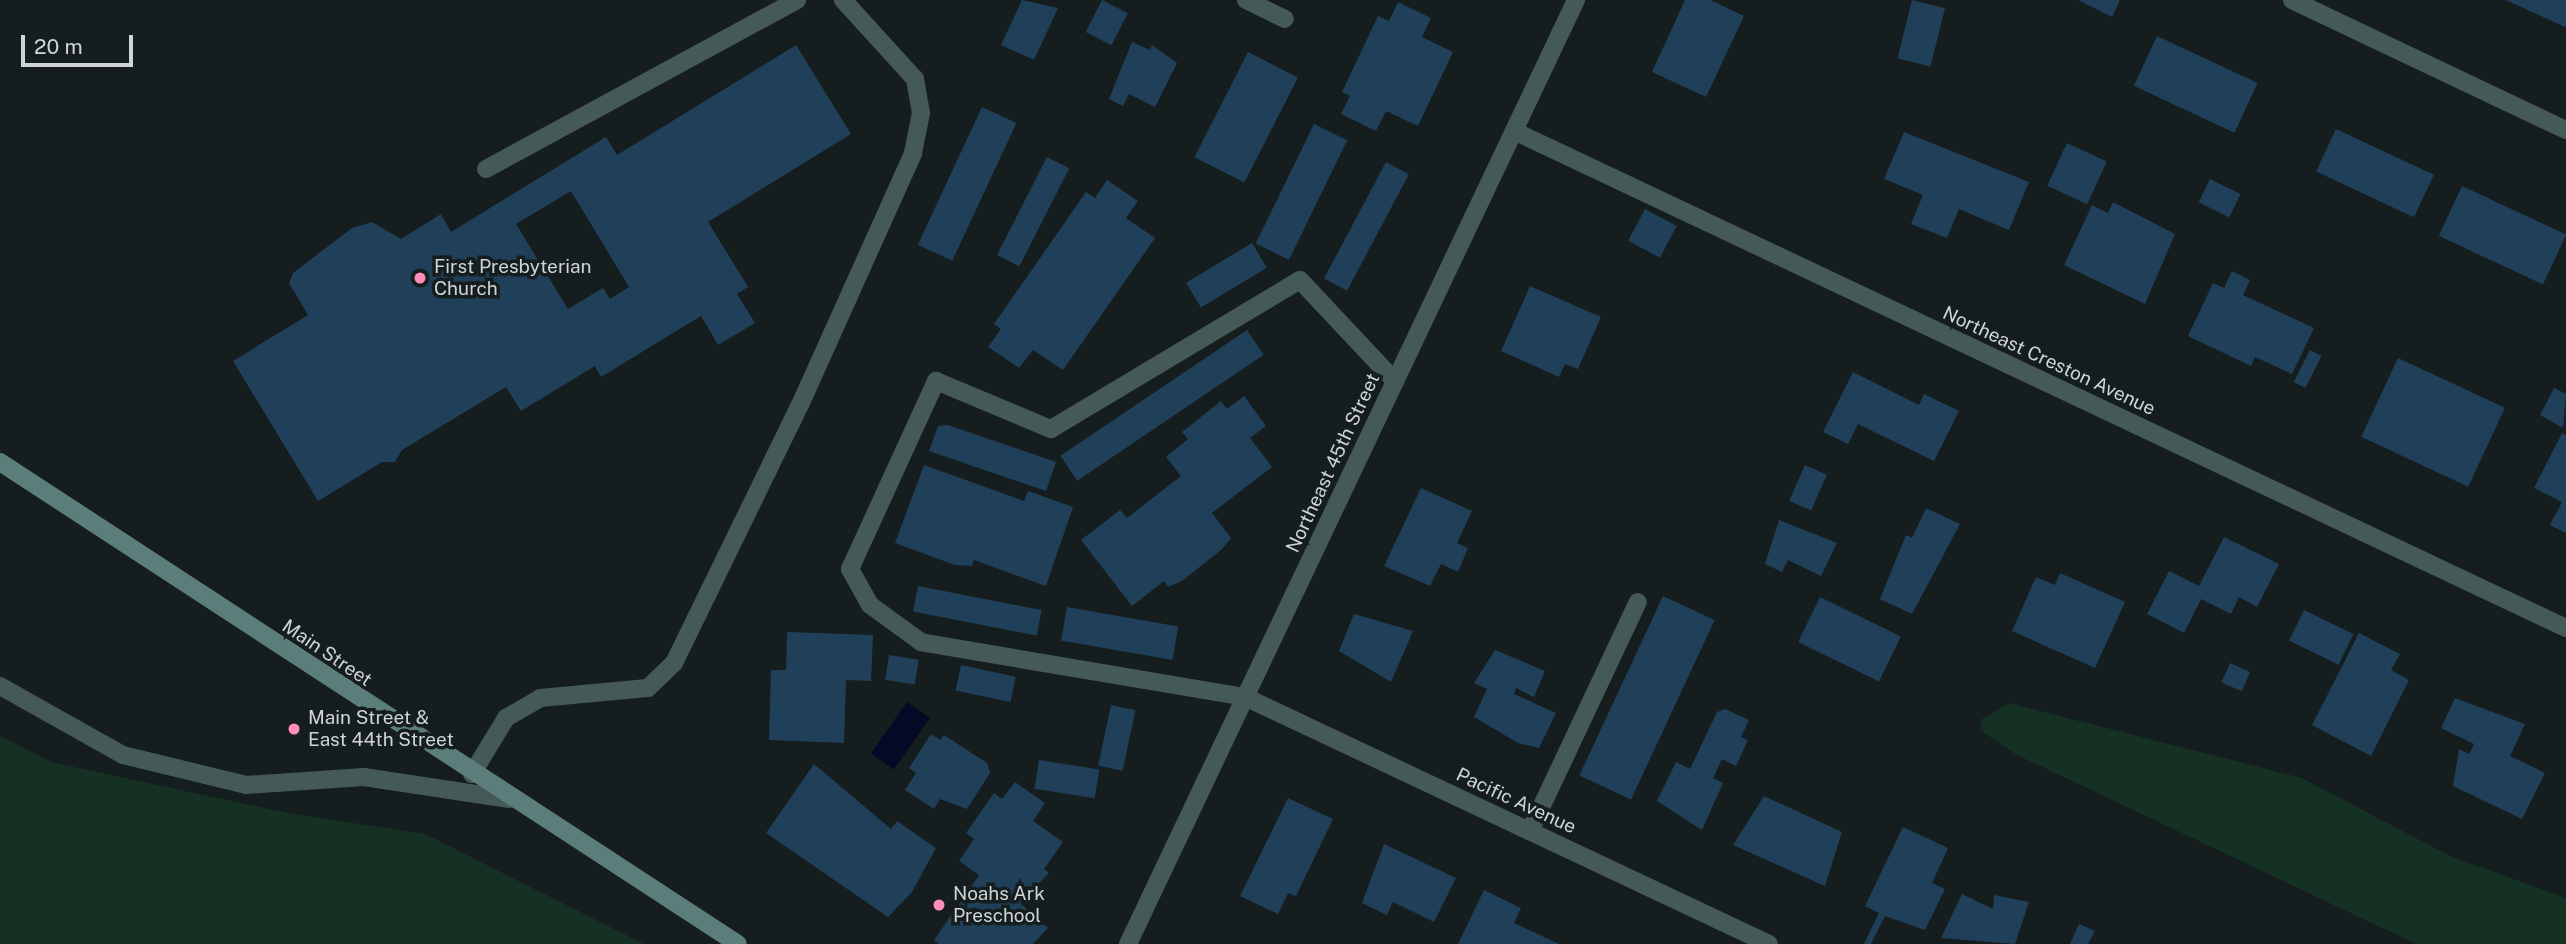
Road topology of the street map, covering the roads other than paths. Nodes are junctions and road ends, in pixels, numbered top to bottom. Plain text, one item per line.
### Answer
1 (797, 0) edge
2 (843, 0) edge
3 (1246, 0) edge
4 (1576, 0) edge
5 (2292, 0) edge
6 (1285, 19) dead end
7 (2566, 130) edge
8 (1514, 131) junction
9 (486, 169) dead end
10 (1395, 381) junction
11 (0, 462) edge
12 (1639, 603) dead end
13 (2566, 628) edge
14 (0, 686) edge
15 (1245, 697) junction
16 (471, 774) junction
17 (509, 799) junction
18 (1530, 831) junction
19 (738, 944) edge
20 (1128, 944) edge
21 (1769, 944) edge

1 - 9 street
2 - 16 street
3 - 6 street
4 - 8 street, Northeast 45th Street
5 - 7 street
8 - 10 street, Northeast 45th Street
8 - 13 street, Northeast Creston Avenue
10 - 15 street, Northeast 45th Street
10 - 15 street, Pacific Avenue
11 - 16 main road, Main Street
12 - 18 street
14 - 17 street
15 - 18 street, Pacific Avenue
15 - 20 street, Northeast 45th Street
16 - 17 main road, Main Street
17 - 19 main road, Main Street
18 - 21 street, Pacific Avenue

